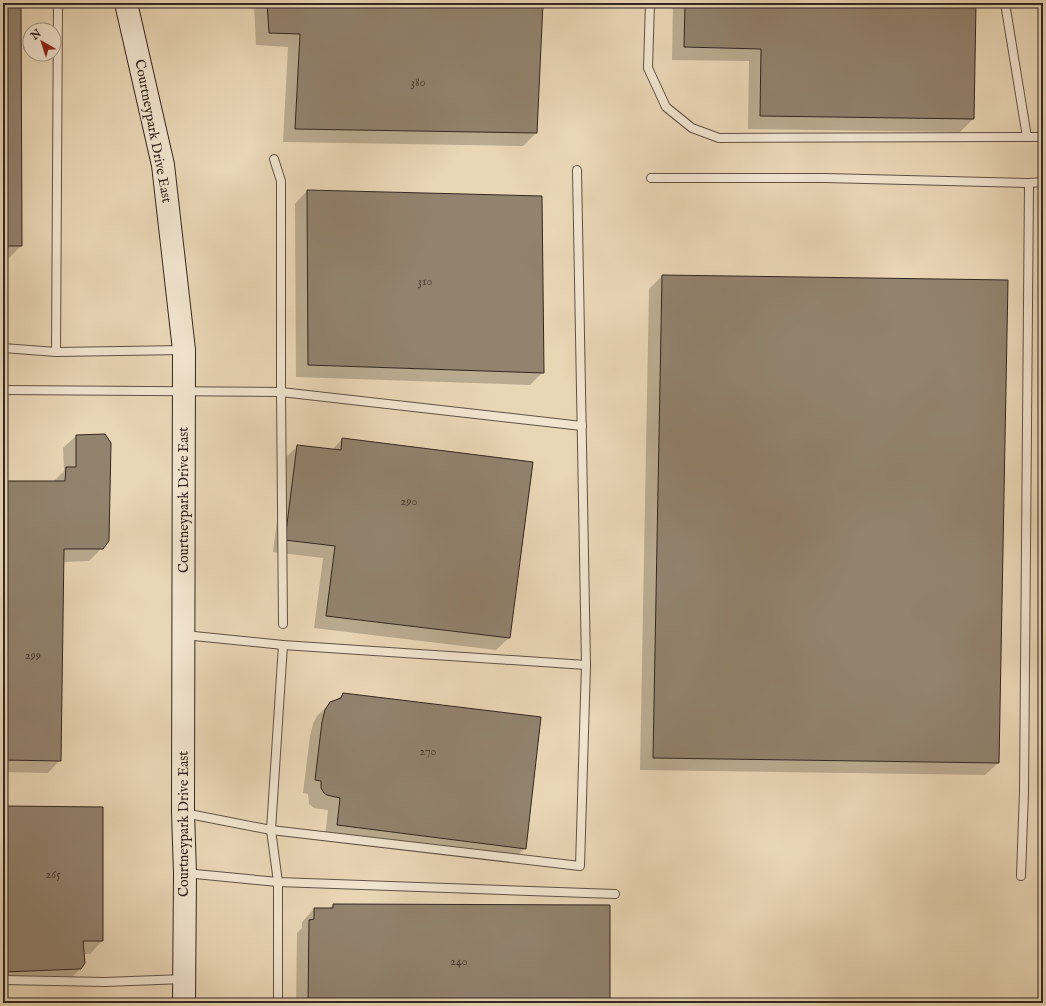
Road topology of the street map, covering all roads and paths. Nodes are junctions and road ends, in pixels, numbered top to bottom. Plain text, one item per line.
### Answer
1 (58, 3) edge
2 (126, 3) edge
3 (650, 3) edge
4 (1005, 3) edge
5 (1027, 136) junction
6 (1043, 137) edge
7 (274, 159) dead end
8 (577, 170) dead end
9 (652, 178) dead end
10 (1043, 182) edge
11 (1028, 183) junction
12 (3, 348) edge
13 (184, 350) junction
14 (56, 352) junction
15 (3, 390) edge
16 (185, 392) junction
17 (281, 392) junction
18 (582, 426) junction
19 (283, 624) dead end
20 (183, 635) junction
21 (283, 645) junction
22 (586, 665) junction
23 (183, 813) junction
24 (271, 830) junction
25 (185, 873) junction
26 (1021, 876) dead end
27 (278, 882) junction
28 (616, 894) dead end
29 (184, 979) junction
30 (3, 980) edge
31 (184, 1003) edge
32 (278, 1003) edge

1 - 14 lane
2 - 13 main road, Courtneypark Drive East
3 - 5 lane
4 - 5 lane
5 - 6 lane
7 - 17 lane
8 - 18 lane
9 - 11 lane
10 - 11 lane
11 - 26 lane
12 - 14 lane
13 - 14 lane
13 - 16 main road, Courtneypark Drive East
15 - 16 lane
16 - 17 lane
16 - 20 main road, Courtneypark Drive East
17 - 18 lane
17 - 19 lane
18 - 22 lane
20 - 21 lane
20 - 23 main road, Courtneypark Drive East
21 - 22 lane
21 - 24 lane
22 - 24 lane
23 - 24 lane
23 - 25 main road, Courtneypark Drive East
24 - 27 lane
25 - 27 lane
25 - 29 main road, Courtneypark Drive East
27 - 28 lane
27 - 32 lane
29 - 30 lane
29 - 31 main road, Courtneypark Drive East

